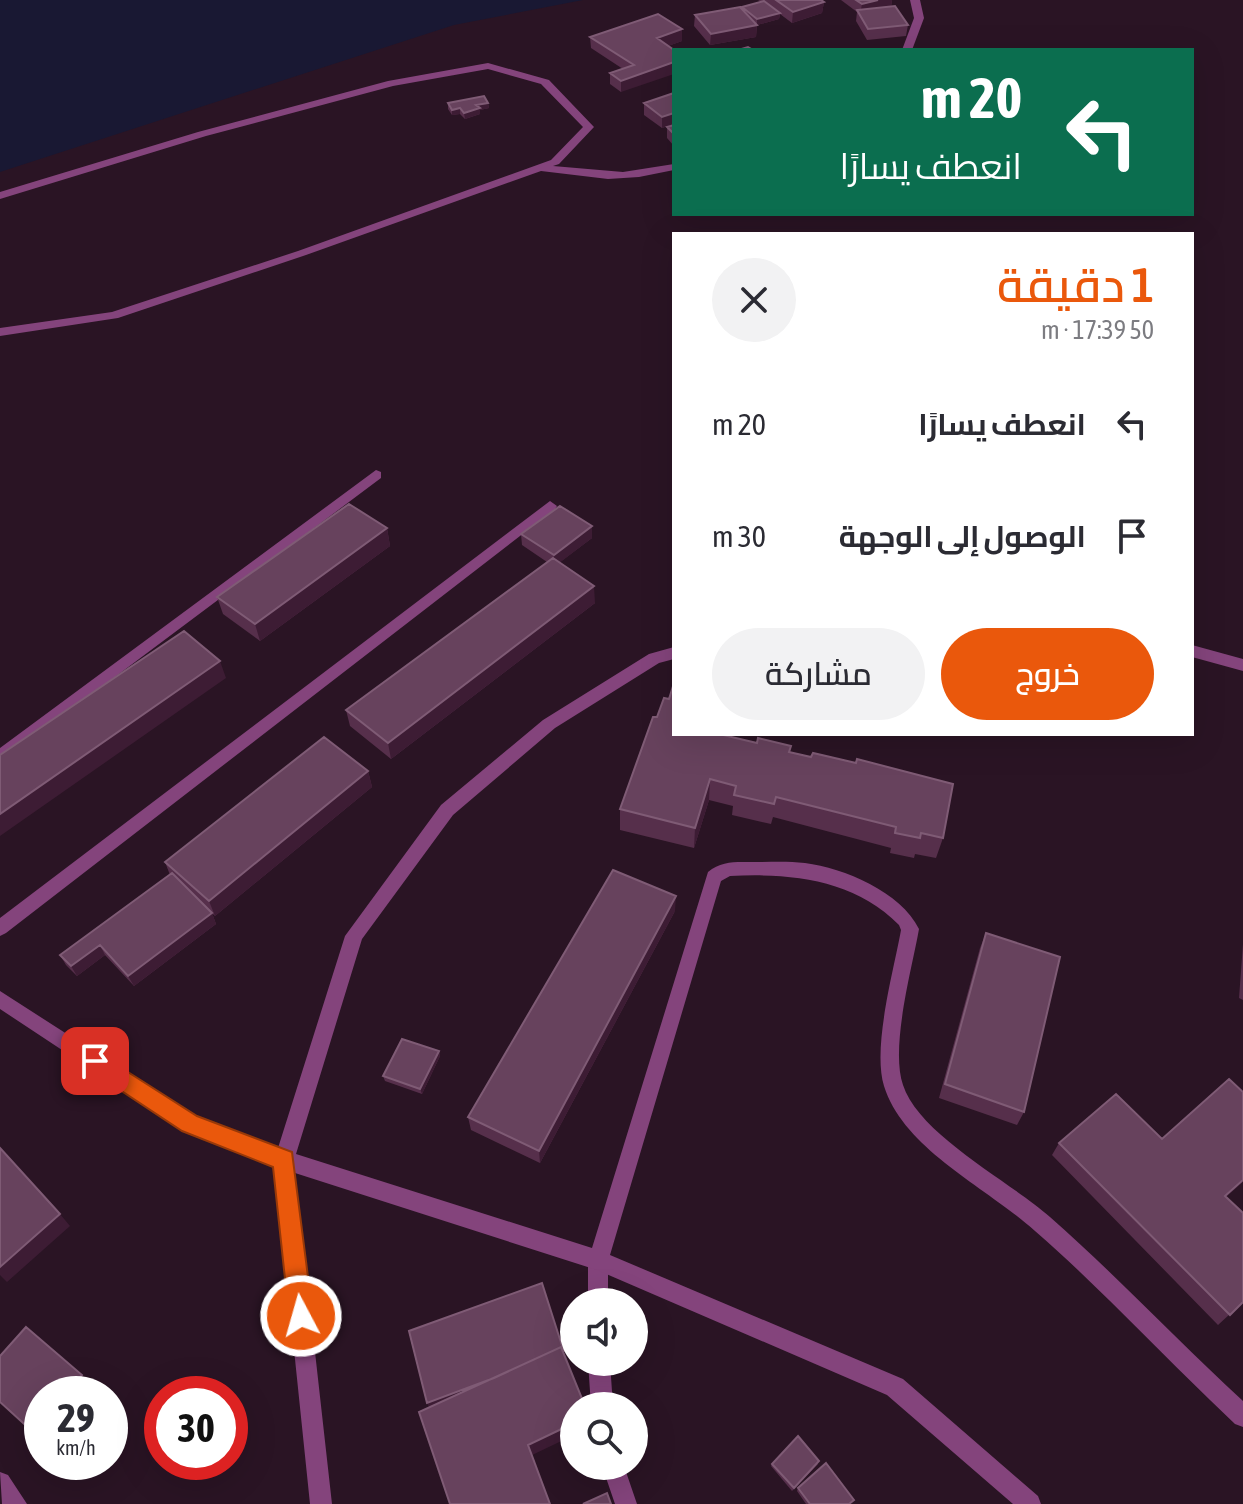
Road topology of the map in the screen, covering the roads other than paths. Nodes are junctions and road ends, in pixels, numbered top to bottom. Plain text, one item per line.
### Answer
1 (915, 0) edge
2 (908, 48) edge
3 (540, 167) junction
4 (672, 168) edge
5 (0, 196) edge
6 (0, 332) edge
7 (376, 475) dead end
8 (550, 506) dead end
9 (1194, 652) edge
10 (672, 654) edge
11 (1243, 665) edge
12 (0, 757) edge
13 (0, 928) edge
14 (0, 999) edge
15 (284, 1160) junction
16 (598, 1260) junction
17 (598, 1288) edge
18 (1243, 1416) edge
19 (618, 1480) edge
20 (0, 1483) edge
21 (16, 1504) edge
22 (321, 1504) edge
23 (626, 1504) edge
24 (1030, 1504) edge

1 - 2 street
3 - 4 street
3 - 5 street
3 - 6 street
7 - 12 street
8 - 13 street
9 - 11 street
10 - 15 street
14 - 15 street
15 - 16 street
15 - 22 street
16 - 17 street
16 - 18 street
16 - 24 street
19 - 23 street
20 - 21 street

